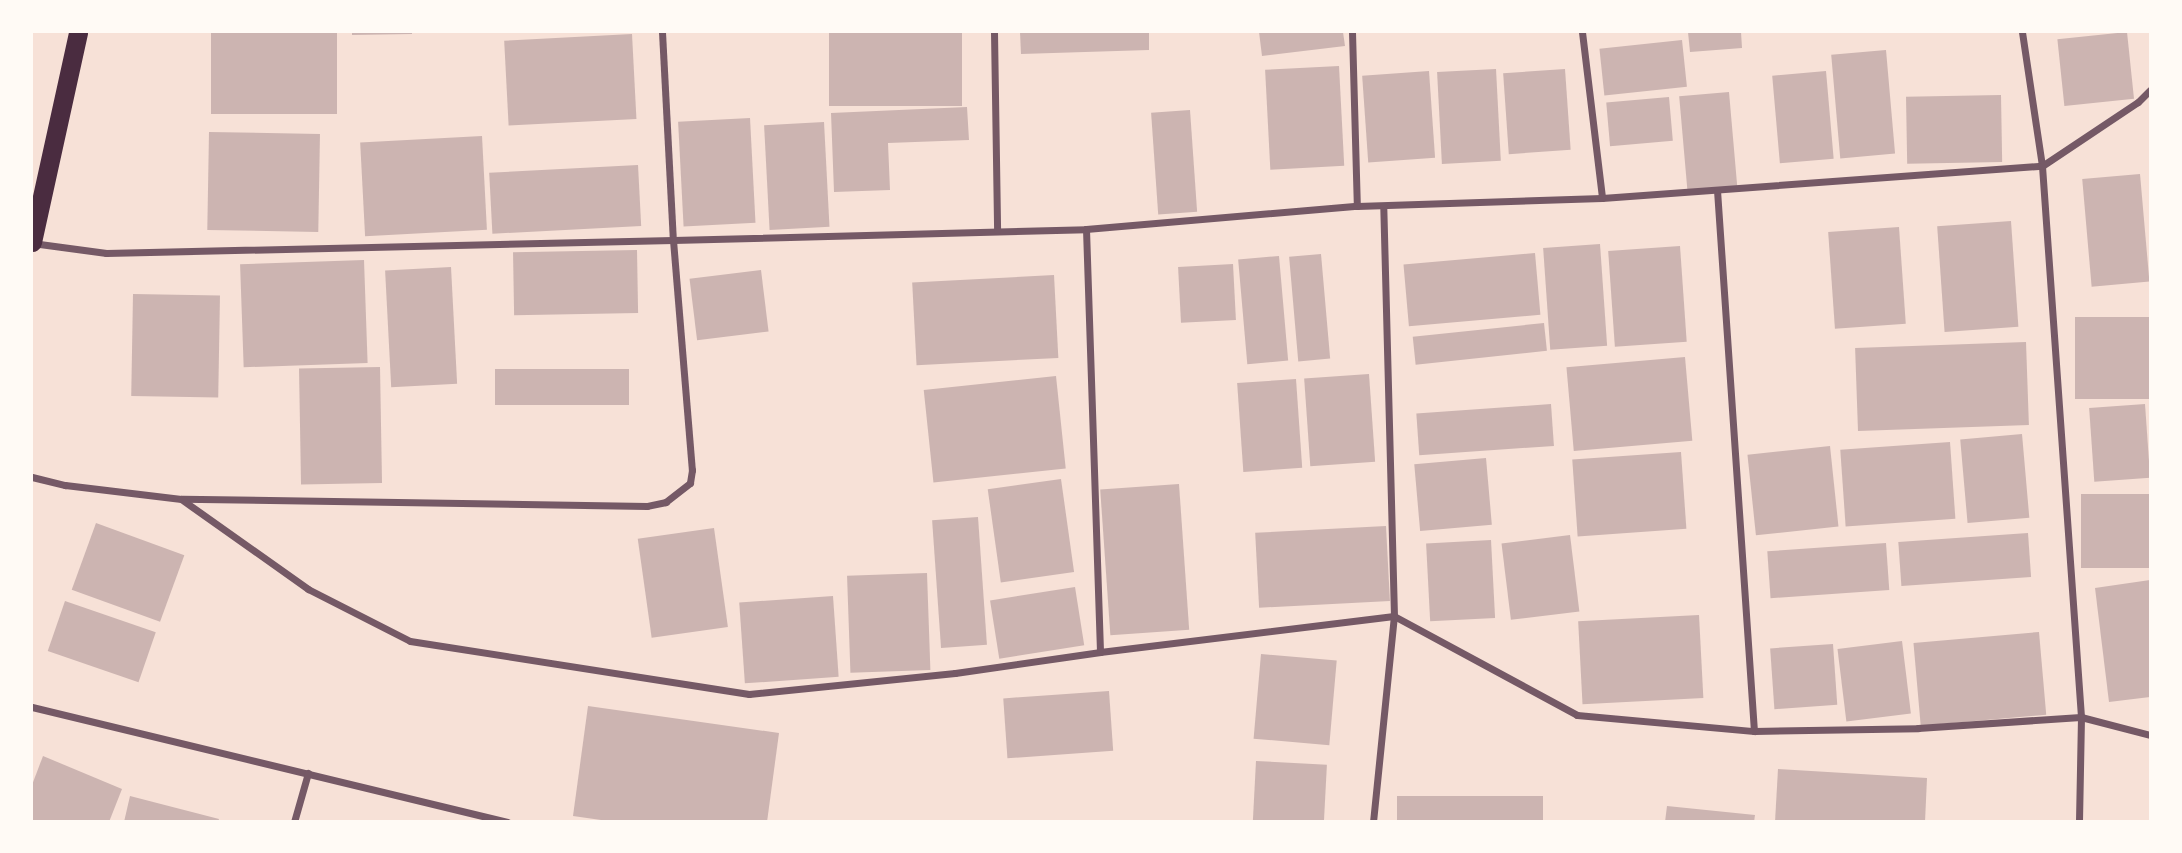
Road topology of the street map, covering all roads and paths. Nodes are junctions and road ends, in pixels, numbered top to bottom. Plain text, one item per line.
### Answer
1 (78, 32) edge
2 (662, 32) edge
3 (994, 32) edge
4 (1352, 32) edge
5 (1582, 32) edge
6 (2022, 32) edge
7 (2151, 90) edge
8 (2042, 166) junction
9 (1717, 190) junction
10 (1602, 198) junction
11 (1357, 206) junction
12 (1383, 206) junction
13 (1086, 229) junction
14 (997, 230) junction
15 (673, 240) junction
16 (32, 243) edge
17 (32, 477) edge
18 (181, 499) junction
19 (1394, 617) junction
20 (1100, 652) junction
21 (32, 707) edge
22 (2081, 717) junction
23 (1754, 731) junction
24 (2151, 735) edge
25 (307, 773) junction
26 (294, 821) edge
27 (507, 821) edge
28 (1373, 821) edge
29 (2079, 821) edge

1 - 16 highway
2 - 15 street
3 - 14 street
4 - 11 street
5 - 10 street
6 - 8 street
7 - 8 street
8 - 9 street
8 - 22 street
9 - 10 street
9 - 23 street
10 - 12 street
11 - 12 street
11 - 13 street
12 - 19 street
13 - 14 street
13 - 20 street
14 - 15 street
15 - 16 street
15 - 18 street
17 - 18 street
18 - 20 street
19 - 20 street
19 - 23 street
19 - 28 street
21 - 25 street
22 - 23 street
22 - 24 street
22 - 29 street
25 - 26 street
25 - 27 street

